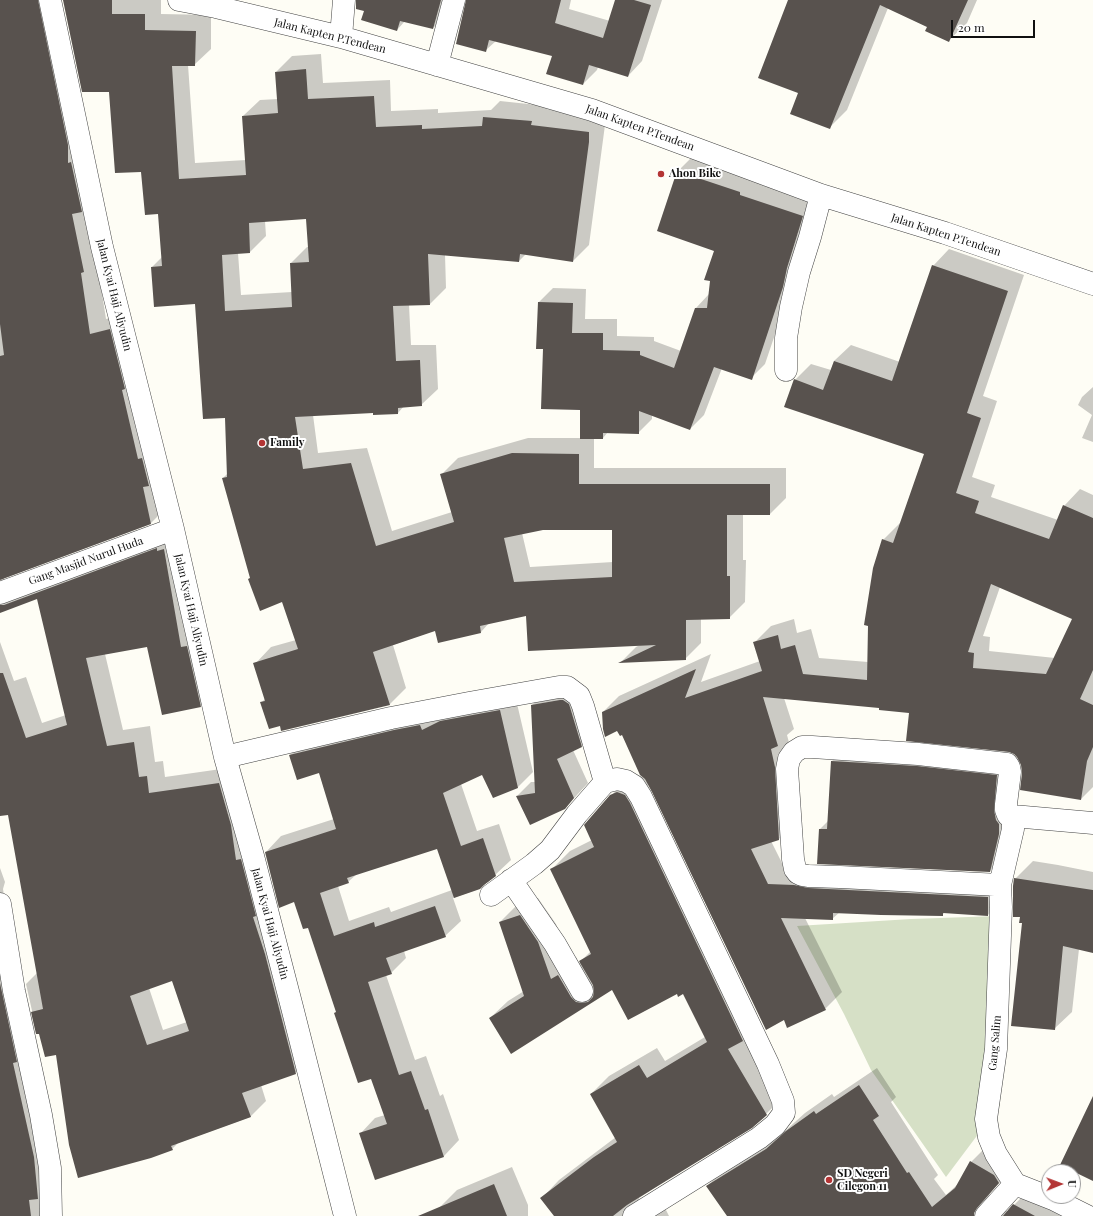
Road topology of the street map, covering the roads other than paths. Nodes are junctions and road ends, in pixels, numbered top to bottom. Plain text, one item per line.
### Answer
1 (50, 0) edge
2 (179, 0) edge
3 (344, 0) edge
4 (454, 0) edge
5 (216, 4) edge
6 (341, 37) junction
7 (437, 65) junction
8 (821, 195) junction
9 (1093, 284) edge
10 (786, 370) dead end
11 (173, 530) junction
12 (0, 593) edge
13 (225, 757) junction
14 (605, 782) junction
15 (1012, 816) junction
16 (1093, 823) edge
17 (511, 880) junction
18 (1000, 884) junction
19 (491, 895) dead end
20 (0, 904) edge
21 (582, 992) dead end
22 (1015, 1184) junction
23 (51, 1216) edge
24 (345, 1216) edge
25 (634, 1216) edge
26 (986, 1216) edge
27 (1087, 1216) edge

1 - 11 street, Jalan Kyai Haji Aliyudin
2 - 5 street, Jalan Kapten P.Tendean
3 - 6 street
4 - 7 street
5 - 6 street, Jalan Kapten P.Tendean
6 - 7 street, Jalan Kapten P.Tendean
7 - 8 street, Jalan Kapten P.Tendean
8 - 9 street, Jalan Kapten P.Tendean
8 - 10 street
11 - 12 street, Gang Masjid Nurul Huda
11 - 13 street, Jalan Kyai Haji Aliyudin
13 - 14 street
13 - 24 street, Jalan Kyai Haji Aliyudin
14 - 17 street
14 - 25 street
15 - 16 street
15 - 18 street, Gang Salim
15 - 18 street
17 - 19 street
17 - 21 street
18 - 22 street, Gang Salim
20 - 23 street
22 - 26 street
22 - 27 street

